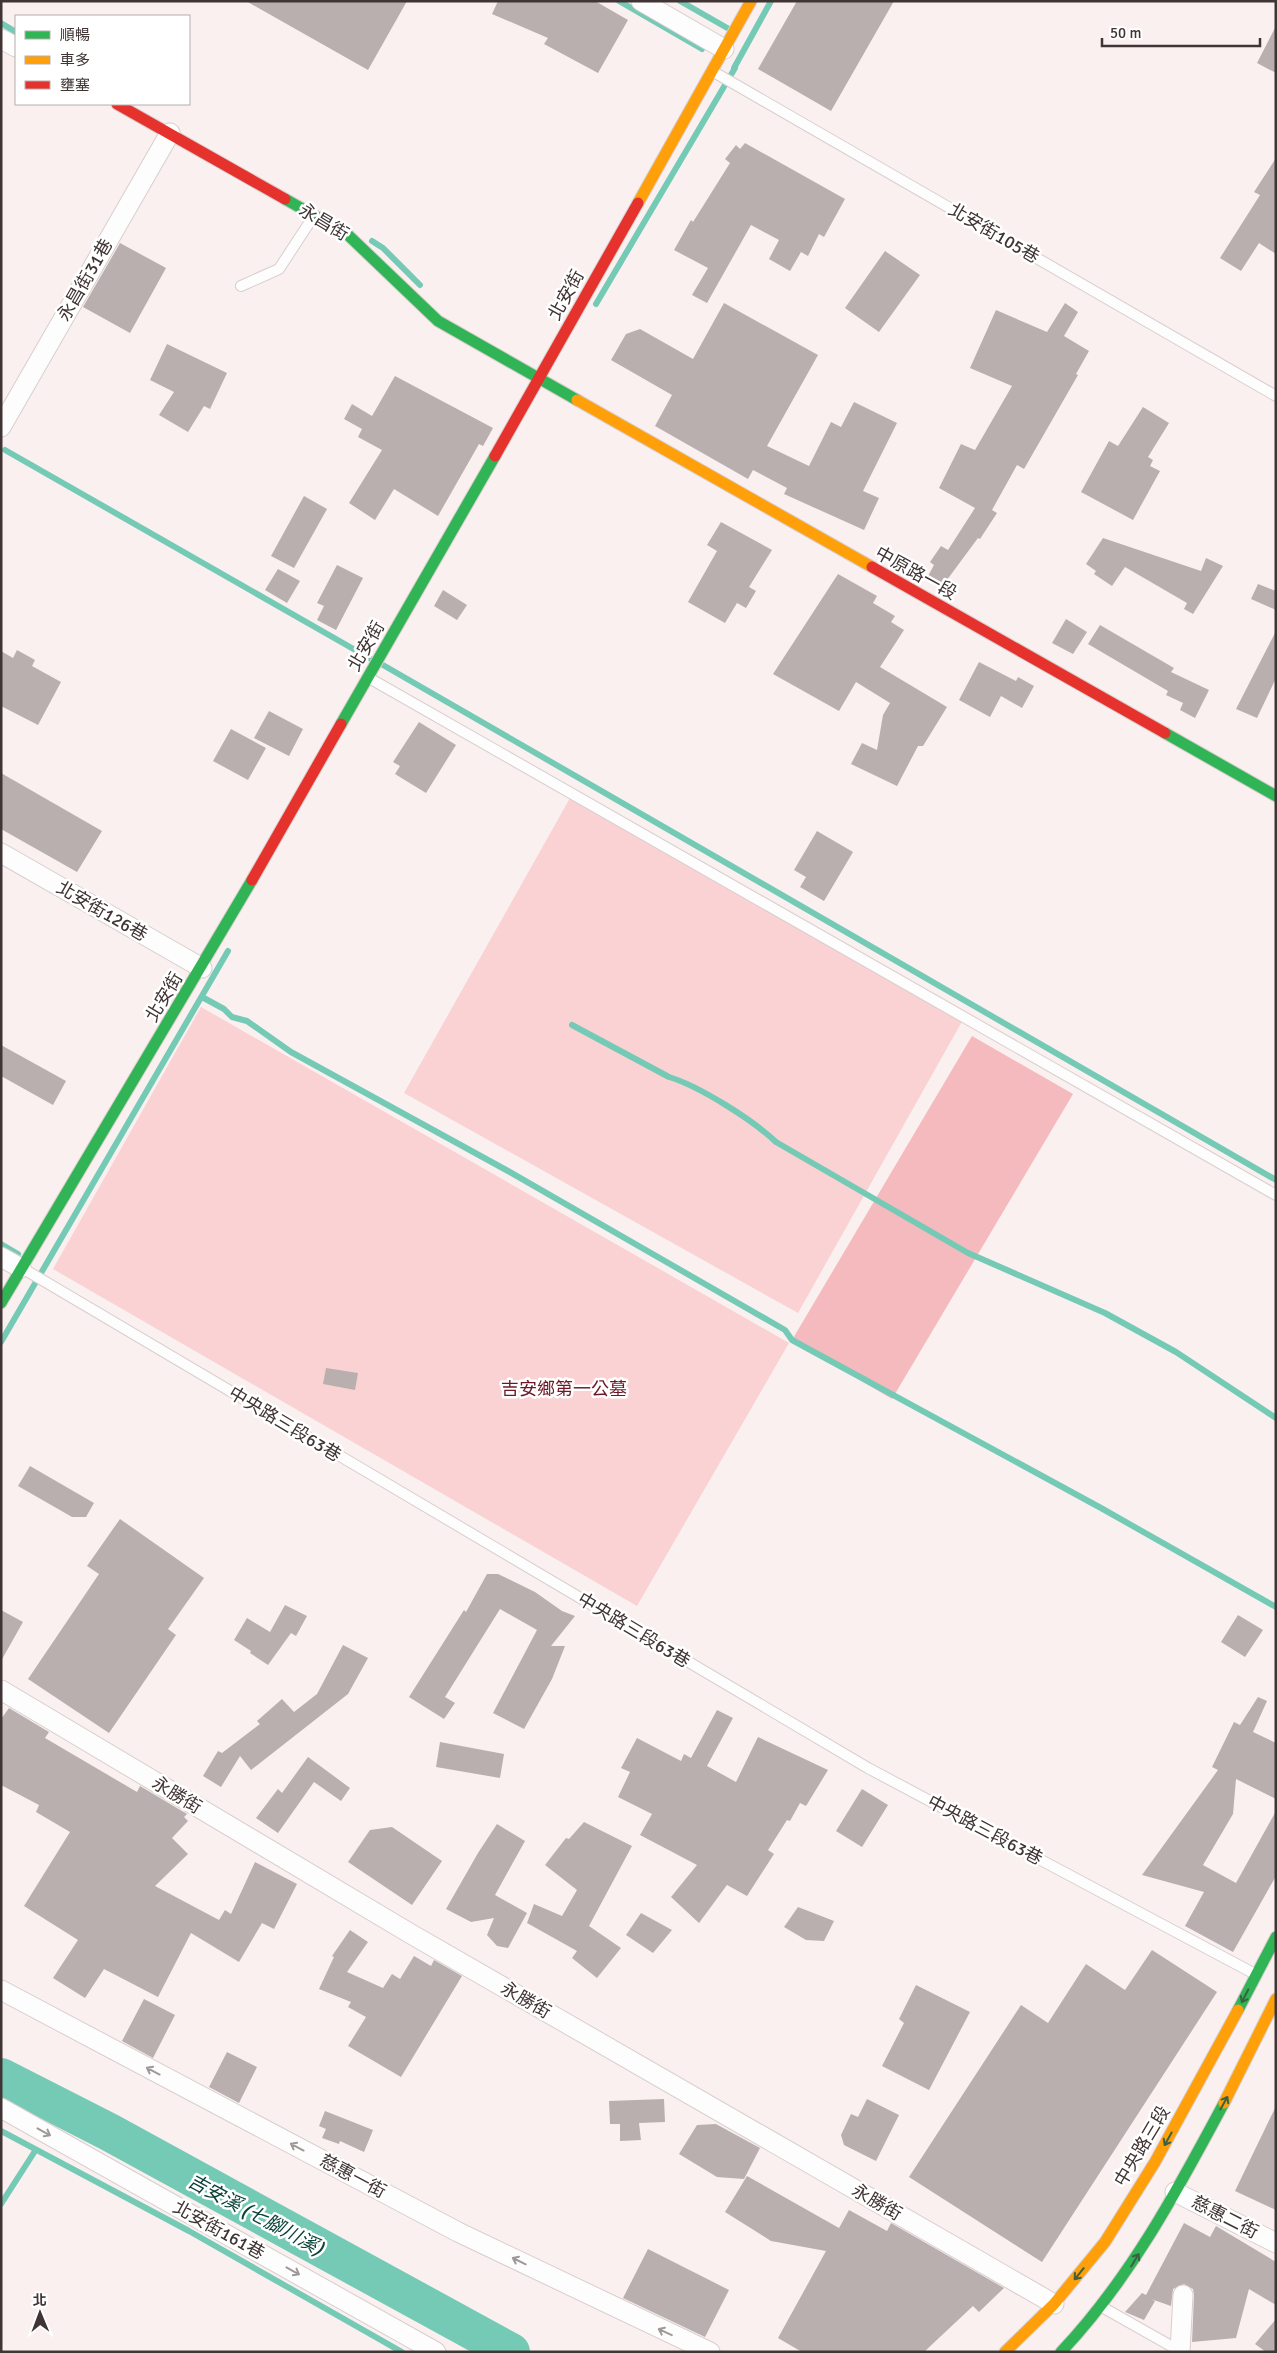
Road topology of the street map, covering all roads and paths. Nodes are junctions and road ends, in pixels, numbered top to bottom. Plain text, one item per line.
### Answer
1 (641, 1) edge
2 (751, 1) edge
3 (1, 39) edge
4 (15, 46) edge
5 (724, 49) junction
6 (711, 71) junction
7 (119, 105) edge
8 (170, 133) junction
9 (314, 216) junction
10 (241, 286) dead end
11 (538, 380) junction
12 (1276, 396) edge
13 (1, 427) edge
14 (368, 678) junction
15 (1276, 796) edge
16 (1, 853) edge
17 (202, 968) junction
18 (1276, 1195) edge
19 (1, 1257) edge
20 (21, 1268) junction
21 (1, 1304) edge
22 (1, 1690) edge
23 (1276, 1937) edge
24 (1256, 1974) junction
25 (1, 1990) edge
26 (1276, 1999) edge
27 (1, 2108) edge
28 (1175, 2192) junction
29 (1276, 2243) edge
30 (1183, 2295) dead end
31 (1054, 2304) junction
32 (1102, 2307) junction
33 (1180, 2351) edge
34 (436, 2352) edge
35 (710, 2352) edge
36 (1005, 2352) edge
37 (1061, 2352) edge

1 - 5 street
2 - 5 street, 北安街
3 - 4 street
5 - 6 street, 北安街
6 - 11 street, 北安街
6 - 12 lane, 北安街105巷
7 - 8 street, 永昌街
8 - 9 street, 永昌街
8 - 13 street, 永昌街31巷
9 - 10 lane
9 - 11 street, 永昌街
11 - 14 street, 北安街
11 - 15 street, 中原路一段
14 - 17 street, 北安街
14 - 18 lane
16 - 17 street, 北安街126巷
17 - 20 street, 北安街
19 - 20 street
20 - 21 street, 北安街
20 - 24 lane, 中央路三段63巷
22 - 31 street, 永勝街
23 - 24 street, 中央路三段
24 -> 31 street, 中央路三段
35 -> 25 street, 慈惠一街
28 -> 26 street
27 -> 34 street, 北安街161巷
28 - 29 street, 慈惠二街
32 -> 28 street
30 - 33 street
31 - 36 street, 中央路三段
32 - 33 lane
32 - 37 street

